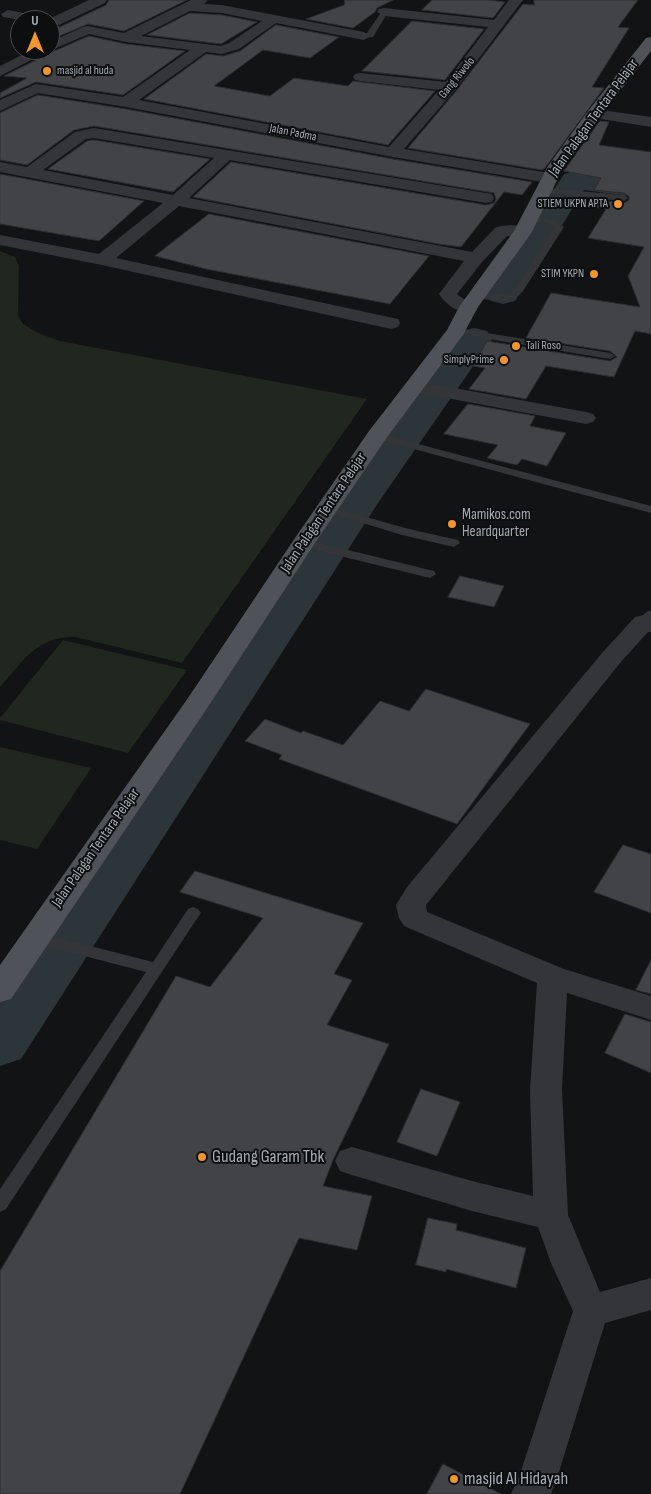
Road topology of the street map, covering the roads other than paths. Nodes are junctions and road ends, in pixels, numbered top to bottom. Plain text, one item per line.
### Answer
1 (100, 0) edge
2 (238, 0) edge
3 (516, 0) edge
4 (195, 3) edge
5 (222, 9) junction
6 (384, 12) joint
7 (60, 16) edge
8 (273, 19) junction
9 (60, 24) edge
10 (497, 24) junction
11 (88, 30) junction
12 (364, 36) joint
13 (126, 38) junction
14 (651, 40) edge
15 (60, 43) edge
16 (201, 48) junction
17 (30, 60) edge
18 (9, 76) edge
19 (360, 77) dead end
20 (450, 87) junction
21 (36, 88) junction
22 (126, 102) junction
23 (0, 106) edge
24 (594, 114) junction
25 (651, 122) edge
26 (394, 152) junction
27 (226, 155) junction
28 (0, 167) edge
29 (32, 171) junction
30 (551, 187) junction
31 (486, 198) dead end
32 (624, 198) dead end
33 (178, 200) junction
34 (527, 225) junction
35 (0, 240) edge
36 (476, 258) junction
37 (102, 260) junction
38 (474, 301) junction
39 (391, 323) dead end
40 (456, 331) junction
41 (610, 356) dead end
42 (416, 387) junction
43 (586, 418) dead end
44 (384, 438) junction
45 (651, 510) edge
46 (334, 511) junction
47 (454, 543) dead end
48 (308, 544) junction
49 (430, 574) dead end
50 (649, 620) edge
51 (193, 913) dead end
52 (44, 940) junction
53 (157, 969) junction
54 (553, 976) junction
55 (2, 982) edge
56 (651, 1008) edge
57 (352, 1160) dead end
58 (0, 1204) edge
59 (551, 1215) junction
60 (651, 1294) edge
61 (591, 1311) junction
62 (531, 1494) edge

1 - 7 street
2 - 5 street
3 - 10 street, Gang Riwolo
4 - 5 street
4 - 13 street
5 - 8 street
6 - 10 street
6 - 12 lane
8 - 12 street
8 - 16 street
9 - 11 street
10 - 20 street, Gang Riwolo
11 - 13 street
11 - 15 street
13 - 16 street
14 - 24 main road, Jalan Palagan Tentara Pelajar
16 - 22 street
17 - 18 street
18 - 21 street
19 - 20 street
20 - 26 street, Gang Riwolo
21 - 22 street, Jalan Padma
21 - 23 street
22 - 26 street, Jalan Padma
24 - 25 street
24 - 30 main road, Jalan Palagan Tentara Pelajar
26 - 30 street, Jalan Padma
27 - 29 street
27 - 31 street
27 - 33 street
28 - 29 street
29 - 33 street
30 - 32 lane
30 - 34 main road, Jalan Palagan Tentara Pelajar
33 - 36 street
33 - 37 street
34 - 36 street
34 - 38 main road, Jalan Palagan Tentara Pelajar
34 - 38 lane
35 - 37 street
36 - 38 street
37 - 39 street
38 - 40 main road, Jalan Palagan Tentara Pelajar
40 - 41 lane
40 - 42 main road, Jalan Palagan Tentara Pelajar
42 - 43 street
42 - 44 main road, Jalan Palagan Tentara Pelajar
44 - 45 lane
44 - 46 main road, Jalan Palagan Tentara Pelajar
46 - 47 lane
46 - 48 main road, Jalan Palagan Tentara Pelajar
48 - 49 lane
48 - 52 main road, Jalan Palagan Tentara Pelajar
50 - 54 street
51 - 53 lane
52 - 53 lane
52 - 55 main road, Jalan Palagan Tentara Pelajar
53 - 58 lane
54 - 56 street
54 - 59 street
57 - 59 street
59 - 61 street
60 - 61 street
61 - 62 street

